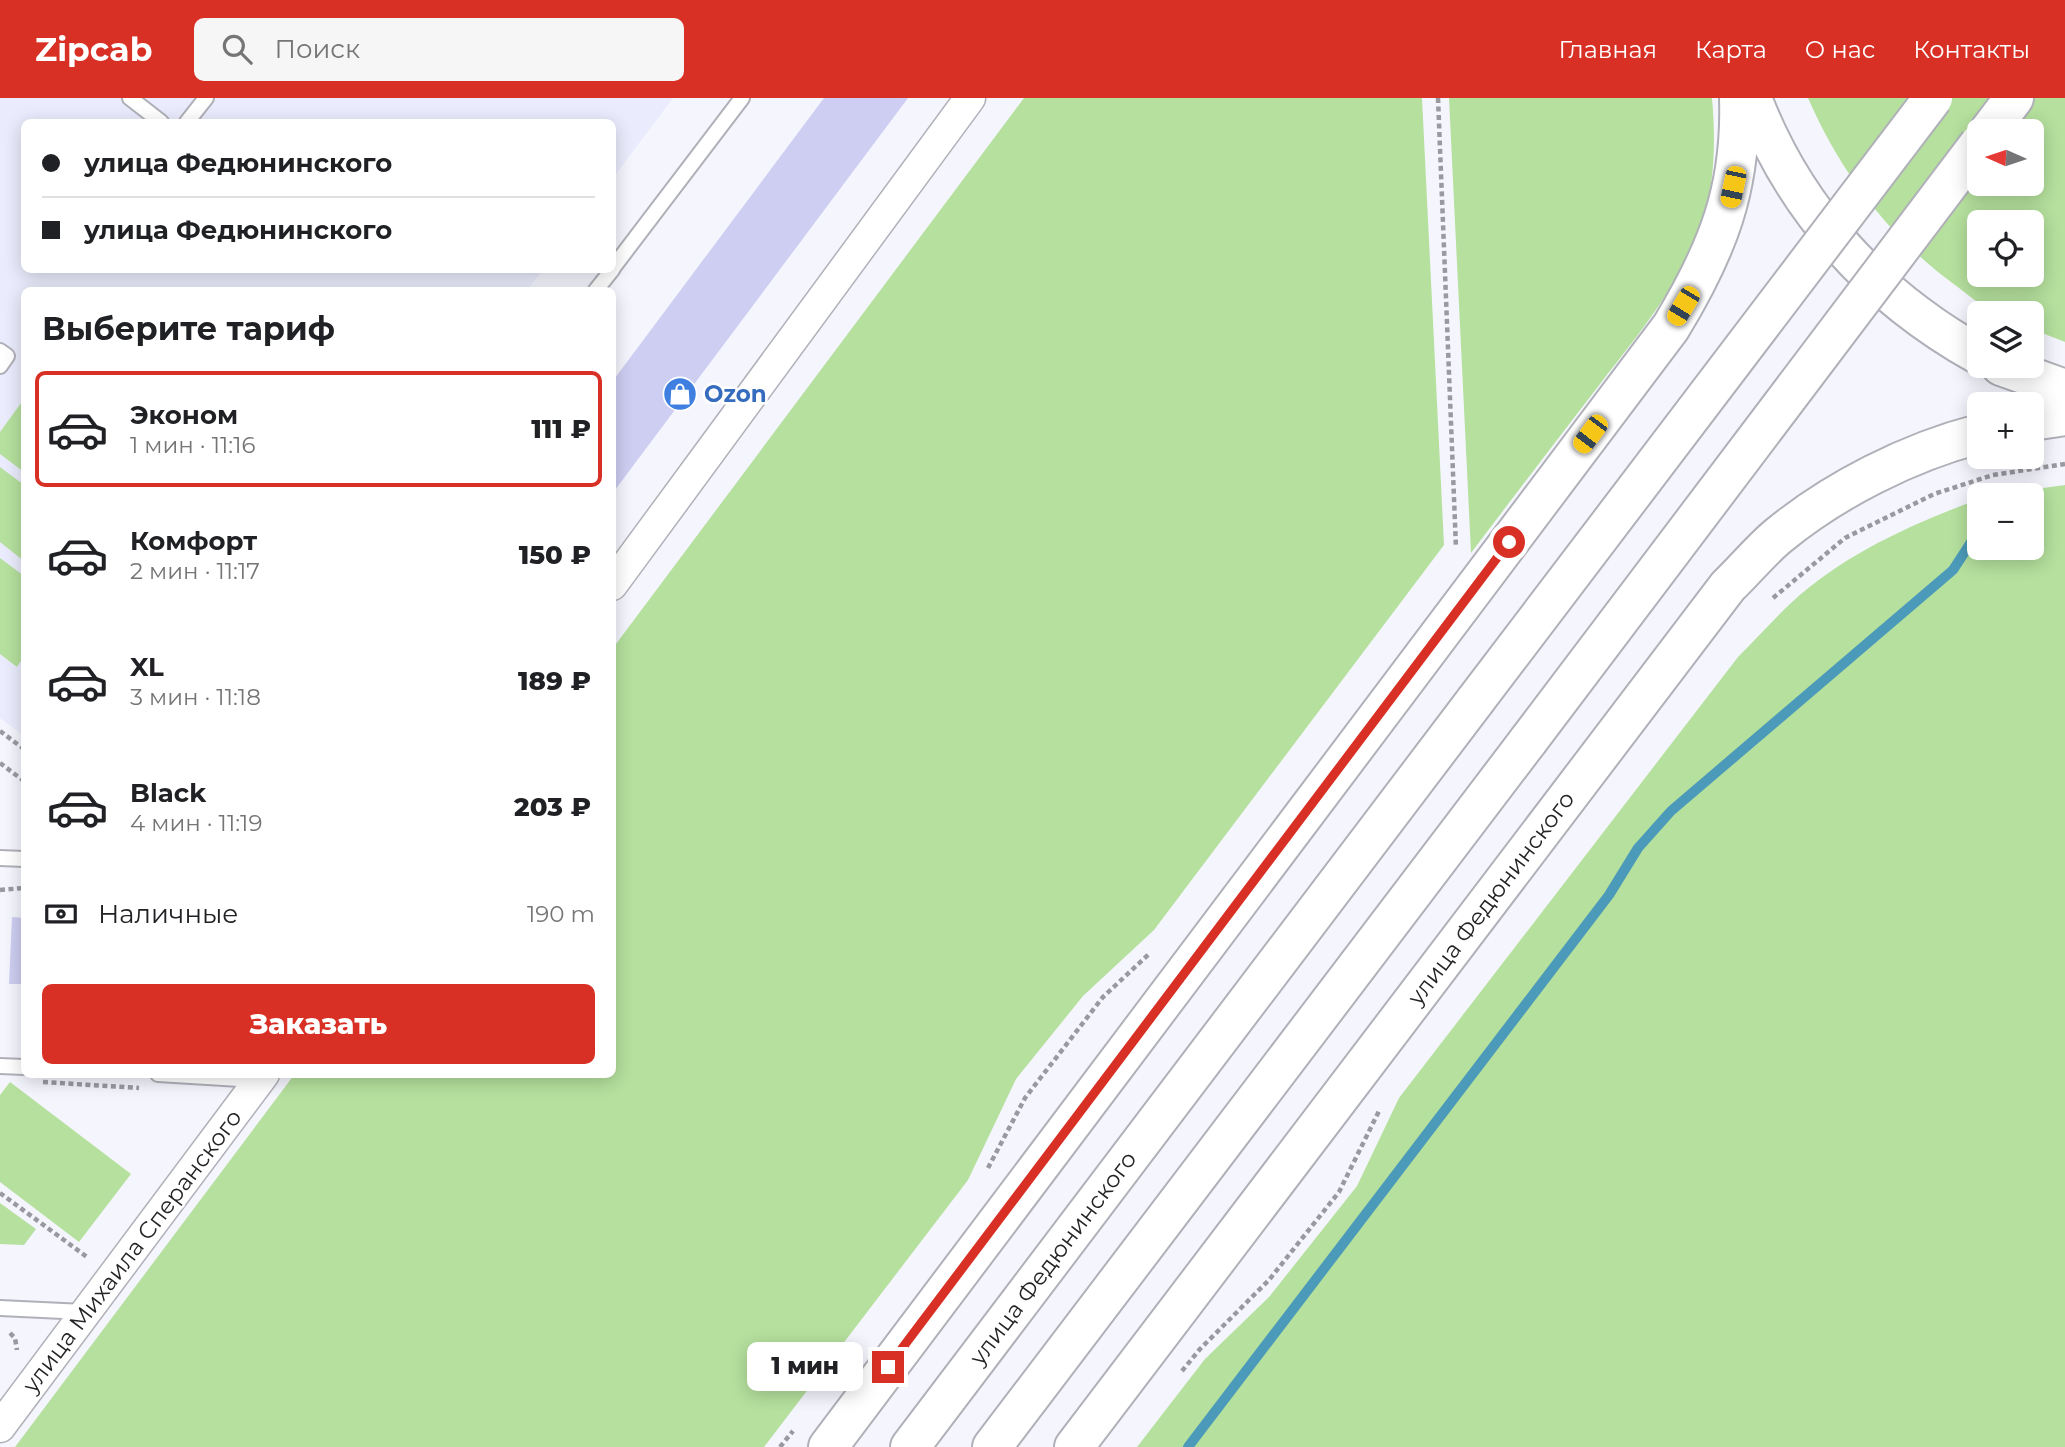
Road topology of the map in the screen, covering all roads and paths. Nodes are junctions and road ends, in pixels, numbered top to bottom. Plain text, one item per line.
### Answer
1 (130, 98) edge
2 (206, 98) edge
3 (742, 98) edge
4 (971, 98) edge
5 (1438, 98) edge
6 (1739, 98) edge
7 (1752, 98) edge
8 (1933, 98) edge
9 (2014, 98) edge
10 (157, 119) edge
11 (189, 119) edge
12 (1998, 119) edge
13 (1967, 160) edge
14 (616, 264) edge
15 (609, 273) edge
16 (598, 287) edge
17 (1967, 347) edge
18 (0, 351) edge
19 (0, 366) edge
20 (2034, 378) edge
21 (2065, 389) edge
22 (2065, 416) edge
23 (2044, 419) edge
24 (1967, 438) edge
25 (2065, 464) edge
26 (1456, 554) dead end
27 (616, 580) edge
28 (1771, 599) dead end
29 (0, 730) edge
30 (21, 747) edge
31 (0, 762) edge
32 (21, 779) edge
33 (0, 858) edge
34 (21, 859) edge
35 (21, 888) edge
36 (0, 890) edge
37 (1160, 944) dead end
38 (0, 1066) edge
39 (21, 1067) edge
40 (261, 1078) edge
41 (42, 1082) dead end
42 (153, 1089) dead end
43 (1381, 1107) dead end
44 (987, 1169) dead end
45 (0, 1193) edge
46 (98, 1249) dead end
47 (0, 1308) edge
48 (89, 1313) junction
49 (1175, 1381) dead end
50 (797, 1425) dead end
51 (0, 1427) edge
52 (780, 1447) edge
53 (828, 1447) edge
54 (910, 1447) edge
55 (992, 1447) edge
56 (1074, 1447) edge

1 - 10 lane
2 - 11 lane
3 - 14 lane
4 - 27 street
5 - 26 path
6 - 53 main road
7 - 17 main road
8 - 54 main road, улица Федюнинского, bridge
9 - 12 main road
13 - 55 main road, bridge
15 - 16 lane
18 - 19 lane
20 - 21 main road
22 - 23 main road
24 - 56 main road, улица Федюнинского
25 - 28 path
29 - 30 path
31 - 32 path
33 - 34 lane
35 - 36 path
37 - 44 path
38 - 39 lane
40 - 48 street, улица Михаила Сперанского
41 - 42 path
43 - 49 path
45 - 46 path
47 - 48 lane
48 - 51 street, улица Михаила Сперанского
50 - 52 path

